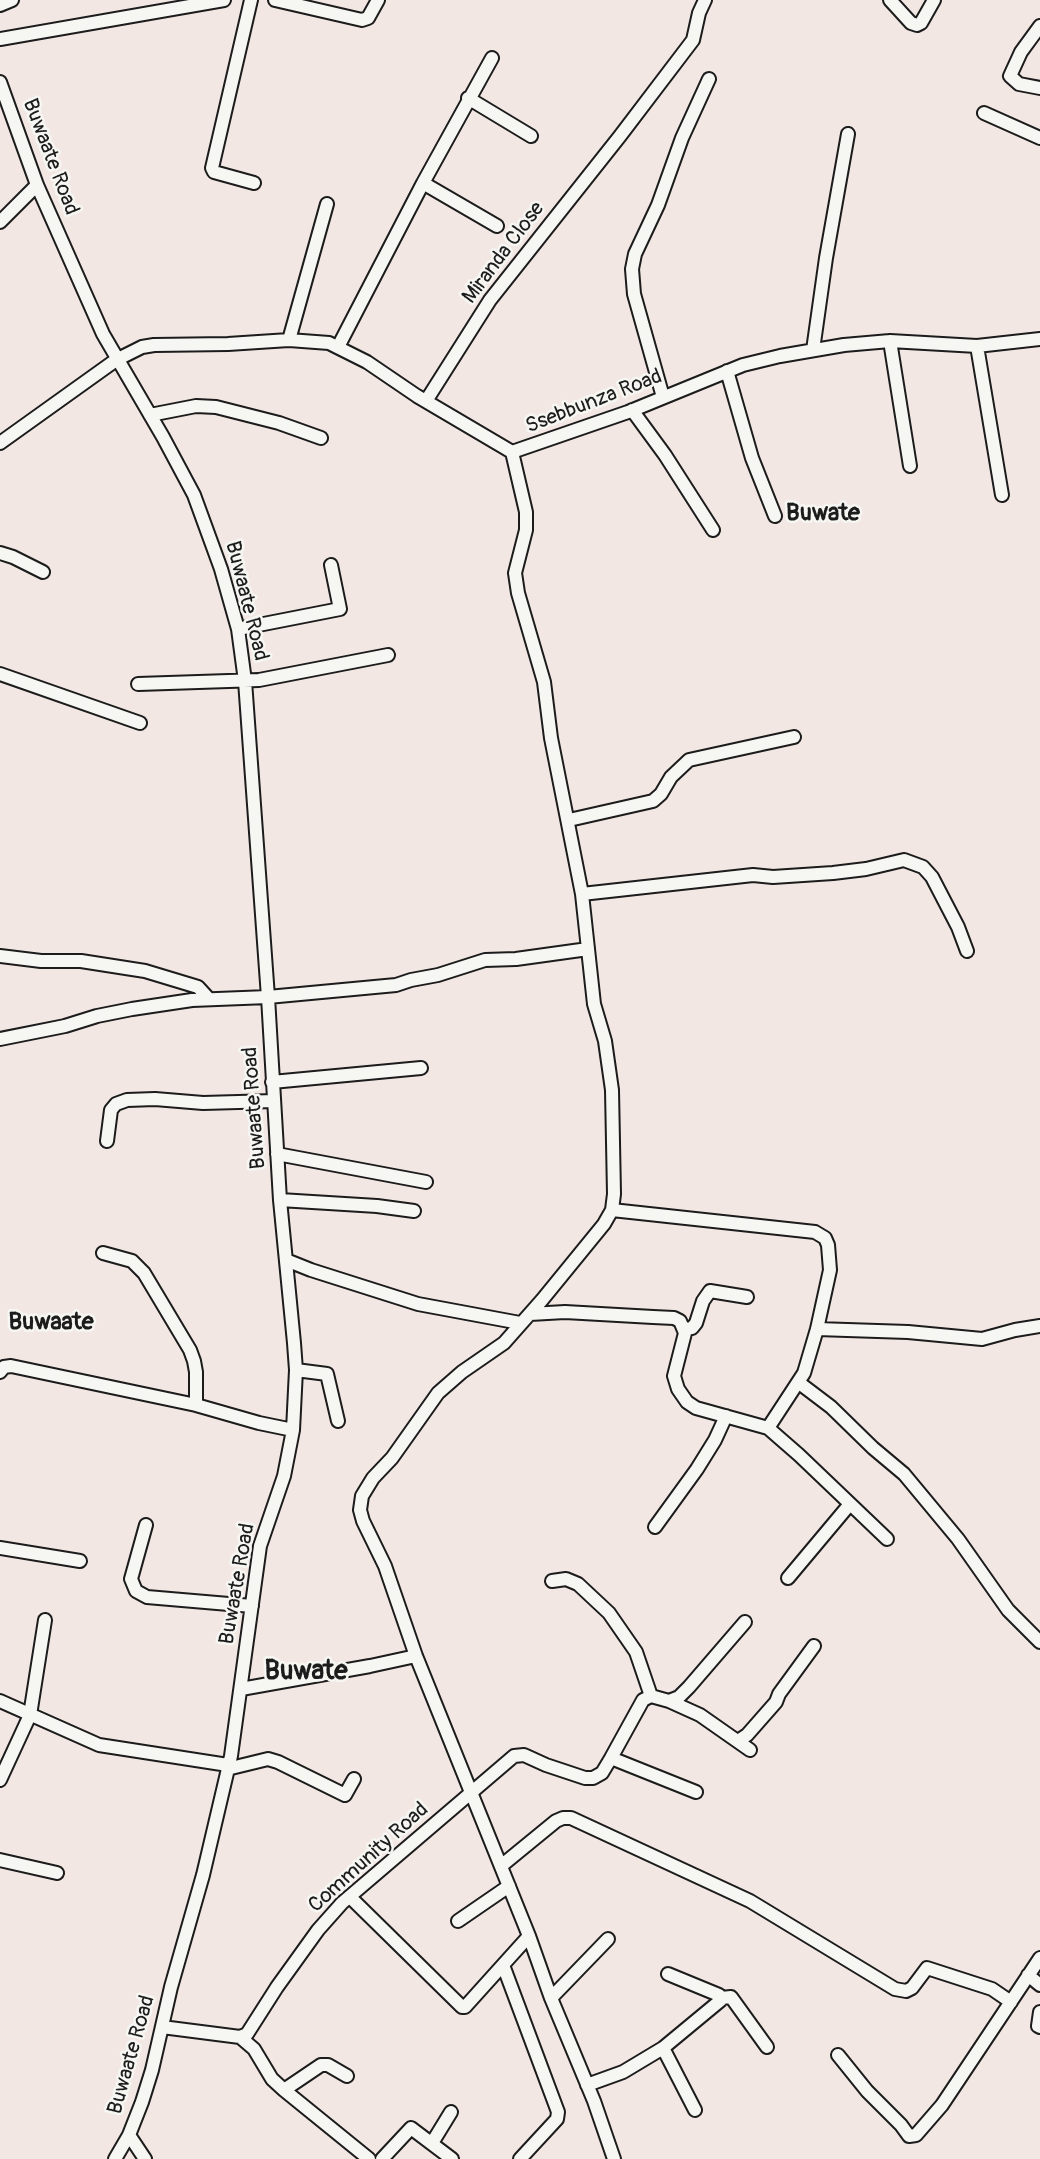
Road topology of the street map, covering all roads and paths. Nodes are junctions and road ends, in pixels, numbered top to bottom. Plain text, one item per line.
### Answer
1 (12, 0) edge
2 (224, 0) edge
3 (251, 0) edge
4 (274, 0) edge
5 (378, 0) edge
6 (705, 0) edge
7 (890, 0) edge
8 (934, 0) edge
9 (167, 4) edge
10 (0, 5) edge
11 (1040, 26) edge
12 (0, 39) edge
13 (492, 58) dead end
14 (709, 79) dead end
15 (0, 82) edge
16 (1040, 88) edge
17 (468, 98) junction
18 (4, 105) edge
19 (984, 114) dead end
20 (849, 134) dead end
21 (531, 136) dead end
22 (1040, 138) edge
23 (254, 183) dead end
24 (423, 183) junction
25 (37, 185) junction
26 (327, 204) dead end
27 (0, 222) edge
28 (497, 226) dead end
29 (1040, 339) edge
30 (289, 340) junction
31 (890, 341) junction
32 (977, 346) junction
33 (338, 347) junction
34 (813, 350) junction
35 (116, 360) junction
36 (727, 371) junction
37 (663, 397) junction
38 (426, 400) junction
39 (632, 410) junction
40 (150, 415) junction
41 (321, 438) dead end
42 (0, 443) edge
43 (512, 452) junction
44 (910, 466) dead end
45 (1002, 495) dead end
46 (775, 516) dead end
47 (713, 530) dead end
48 (0, 553) edge
49 (331, 565) dead end
50 (43, 572) dead end
51 (238, 629) junction
52 (388, 655) dead end
53 (0, 674) edge
54 (245, 681) junction
55 (138, 684) dead end
56 (140, 723) dead end
57 (794, 737) dead end
58 (569, 820) junction
59 (582, 894) junction
60 (588, 949) junction
61 (967, 951) dead end
62 (0, 956) edge
63 (268, 997) junction
64 (209, 999) junction
65 (0, 1039) edge
66 (421, 1068) dead end
67 (272, 1082) junction
68 (274, 1101) junction
69 (107, 1141) dead end
70 (278, 1154) junction
71 (426, 1182) dead end
72 (280, 1200) junction
73 (612, 1210) junction
74 (414, 1211) dead end
75 (103, 1253) dead end
76 (286, 1260) junction
77 (747, 1297) dead end
78 (525, 1319) junction
79 (1040, 1326) edge
80 (684, 1329) junction
81 (817, 1329) junction
82 (296, 1370) junction
83 (0, 1372) edge
84 (798, 1382) junction
85 (196, 1404) junction
86 (726, 1416) junction
87 (338, 1421) dead end
88 (768, 1428) junction
89 (293, 1430) junction
90 (850, 1504) junction
91 (146, 1526) dead end
92 (655, 1527) dead end
93 (887, 1539) dead end
94 (0, 1548) edge
95 (81, 1561) dead end
96 (788, 1578) dead end
97 (552, 1581) dead end
98 (252, 1606) junction
99 (45, 1620) dead end
100 (745, 1622) dead end
101 (1040, 1641) edge
102 (814, 1646) dead end
103 (416, 1656) junction
104 (241, 1689) junction
105 (651, 1696) junction
106 (0, 1701) edge
107 (669, 1701) junction
108 (30, 1715) junction
109 (738, 1741) junction
110 (750, 1750) dead end
111 (611, 1758) junction
112 (228, 1767) junction
113 (354, 1779) dead end
114 (0, 1780) edge
115 (471, 1792) junction
116 (696, 1792) dead end
117 (0, 1860) edge
118 (501, 1866) junction
119 (57, 1873) dead end
120 (508, 1886) junction
121 (350, 1897) junction
122 (458, 1921) dead end
123 (529, 1936) junction
124 (608, 1940) dead end
125 (1040, 1958) edge
126 (503, 1965) junction
127 (668, 1974) dead end
128 (1028, 1975) junction
129 (1040, 1985) edge
130 (551, 1998) junction
131 (721, 1998) junction
132 (1011, 2002) junction
133 (1040, 2012) edge
134 (162, 2027) junction
135 (1040, 2027) edge
136 (240, 2037) junction
137 (767, 2047) dead end
138 (663, 2048) junction
139 (838, 2055) dead end
140 (347, 2076) dead end
141 (587, 2085) junction
142 (284, 2090) junction
143 (695, 2110) dead end
144 (451, 2112) dead end
145 (129, 2135) junction
146 (432, 2143) junction
147 (115, 2159) edge
148 (145, 2159) edge
149 (369, 2159) edge
150 (382, 2159) edge
151 (452, 2159) edge
152 (520, 2159) edge
153 (615, 2159) edge

1 - 10 street
2 - 9 street
3 - 23 street
4 - 5 street
6 - 38 street, Miranda Close
7 - 8 street
9 - 12 street
11 - 16 street
13 - 17 street
14 - 37 street
15 - 18 street, Buwaate Road
17 - 21 street
17 - 24 street
18 - 25 street, Buwaate Road
19 - 22 street
20 - 34 street
24 - 28 street
24 - 33 street
25 - 27 street
25 - 35 street, Buwaate Road
26 - 30 street
29 - 32 street, Ssebbunza Road
30 - 33 street, Ssebbunza Road
30 - 35 street, Ssebbunza Road
31 - 32 street, Ssebbunza Road
31 - 34 street, Ssebbunza Road
31 - 44 street
32 - 45 street
33 - 38 street, Ssebbunza Road
34 - 36 street, Ssebbunza Road
35 - 40 street, Buwaate Road
35 - 42 street, Ssebbunza Road
36 - 37 street, Ssebbunza Road
36 - 46 street
37 - 39 street, Ssebbunza Road
38 - 43 street, Ssebbunza Road
39 - 43 street, Ssebbunza Road
39 - 47 street
40 - 41 street
40 - 51 street, Buwaate Road
43 - 58 street
48 - 50 street
49 - 51 street
51 - 54 street, Buwaate Road
52 - 54 street
53 - 56 street
54 - 55 street
54 - 63 street, Buwaate Road
57 - 58 street
58 - 59 street
59 - 60 street
59 - 61 street
60 - 63 street
60 - 73 street
62 - 64 street
63 - 64 street
63 - 67 street, Buwaate Road
64 - 65 street
66 - 67 street
67 - 68 street, Buwaate Road
68 - 69 street
68 - 70 street, Buwaate Road
70 - 71 street
70 - 72 street, Buwaate Road
72 - 74 street
72 - 76 street, Buwaate Road
73 - 78 street
73 - 81 street
75 - 85 street
76 - 78 street
76 - 82 street, Buwaate Road
77 - 80 street
78 - 80 street
78 - 103 street
79 - 81 street
80 - 86 street
81 - 84 street
82 - 87 street
82 - 89 street, Buwaate Road
83 - 85 street
84 - 88 street
84 - 101 street
85 - 89 street
86 - 88 street
86 - 92 street
88 - 90 street
89 - 98 street, Buwaate Road
90 - 93 street
90 - 96 street
91 - 98 street
94 - 95 street
97 - 105 street
98 - 104 street, Buwaate Road
99 - 108 street
100 - 107 street
102 - 109 street
103 - 104 street
103 - 115 street
104 - 112 street, Buwaate Road
105 - 107 street
105 - 111 street
106 - 108 street
107 - 109 street
108 - 112 street
108 - 114 street
109 - 110 street
111 - 115 street, Community Road
111 - 116 street
112 - 113 street
112 - 134 street, Buwaate Road
115 - 118 street
115 - 121 street, Community Road
117 - 119 street
118 - 120 street
118 - 132 street
120 - 122 street
120 - 123 street
121 - 126 street
121 - 136 street, Community Road
123 - 126 street
123 - 130 street
124 - 130 street
125 - 128 street
126 - 152 street
127 - 131 street
128 - 129 street
128 - 132 street
130 - 141 street
131 - 137 street
131 - 138 street
132 - 139 street
133 - 135 street
134 - 136 street
134 - 145 street, Buwaate Road
136 - 142 street
138 - 141 street
138 - 143 street
140 - 142 street
141 - 153 street
142 - 149 street
144 - 146 street
145 - 147 street, Buwaate Road
145 - 148 street
146 - 150 street
146 - 151 street

